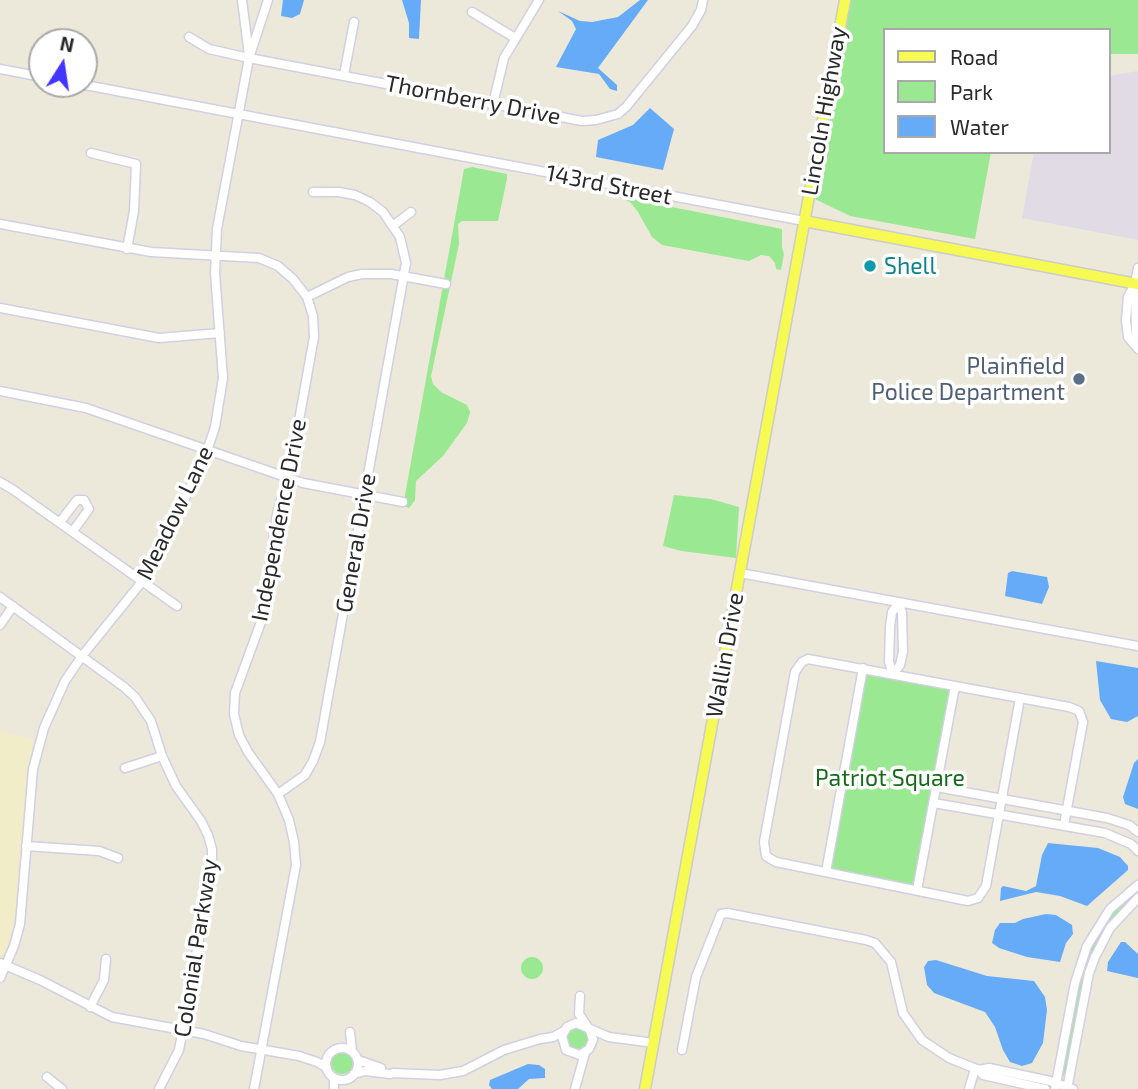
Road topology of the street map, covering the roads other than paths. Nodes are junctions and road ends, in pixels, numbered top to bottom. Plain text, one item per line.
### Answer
1 (242, 0) edge
2 (268, 0) edge
3 (539, 0) edge
4 (703, 0) edge
5 (845, 0) edge
6 (472, 12) dead end
7 (354, 22) dead end
8 (189, 37) dead end
9 (515, 38) junction
10 (249, 58) junction
11 (0, 69) edge
12 (28, 74) edge
13 (344, 75) junction
14 (98, 87) edge
15 (494, 104) junction
16 (239, 114) junction
17 (90, 153) dead end
18 (313, 192) dead end
19 (411, 212) dead end
20 (804, 221) junction
21 (0, 224) edge
22 (394, 225) junction
23 (127, 249) junction
24 (215, 255) junction
25 (1138, 268) edge
26 (405, 276) junction
27 (1137, 283) edge
28 (446, 284) dead end
29 (307, 297) junction
30 (0, 308) edge
31 (220, 333) junction
32 (1136, 345) edge
33 (0, 391) edge
34 (207, 451) junction
35 (286, 478) junction
36 (0, 482) edge
37 (365, 494) junction
38 (403, 502) dead end
39 (60, 522) junction
40 (73, 531) junction
41 (740, 573) junction
42 (144, 582) junction
43 (0, 597) edge
44 (899, 603) junction
45 (13, 606) junction
46 (177, 606) dead end
47 (0, 625) edge
48 (1138, 646) edge
49 (82, 656) junction
50 (863, 668) junction
51 (893, 674) junction
52 (955, 686) junction
53 (1020, 698) junction
54 (162, 756) junction
55 (125, 768) dead end
56 (937, 787) junction
57 (278, 794) junction
58 (1001, 798) junction
59 (934, 803) junction
60 (1067, 810) junction
61 (998, 813) junction
62 (1064, 825) junction
63 (1138, 832) edge
64 (26, 846) junction
65 (1138, 851) edge
66 (118, 858) dead end
67 (826, 872) junction
68 (1138, 885) edge
69 (916, 890) junction
70 (1138, 898) edge
71 (106, 959) dead end
72 (3, 965) edge
73 (0, 978) edge
74 (90, 1007) junction
75 (567, 1028) junction
76 (588, 1028) junction
77 (183, 1031) junction
78 (609, 1037) junction
79 (535, 1042) junction
80 (654, 1043) junction
81 (592, 1045) junction
82 (563, 1046) junction
83 (338, 1048) junction
84 (261, 1049) junction
85 (682, 1049) dead end
86 (352, 1051) junction
87 (570, 1053) junction
88 (585, 1053) junction
89 (328, 1054) junction
90 (299, 1056) junction
91 (358, 1060) junction
92 (326, 1067) junction
93 (977, 1069) junction
94 (393, 1073) junction
95 (354, 1074) junction
96 (47, 1077) dead end
97 (334, 1078) junction
98 (577, 1078) junction
99 (345, 1080) junction
100 (1055, 1086) edge
101 (1069, 1088) edge
102 (62, 1089) edge
103 (159, 1089) edge
104 (254, 1089) edge
105 (334, 1089) edge
106 (340, 1089) edge
107 (575, 1089) edge
108 (645, 1089) edge
109 (969, 1089) edge
110 (1045, 1089) edge

1 - 10 street, Meadow Lane
2 - 10 street, Meadow Lane
3 - 9 street
4 - 15 street, Thornberry Drive
5 - 20 main road, Lincoln Highway
6 - 9 street
7 - 13 street
8 - 10 street, Thornberry Drive
9 - 15 street
10 - 13 street, Thornberry Drive
10 - 16 street, Meadow Lane
11 - 12 street
13 - 15 street, Thornberry Drive
14 - 16 street, 143rd Street
16 - 20 street, 143rd Street
16 - 24 street, Meadow Lane
17 - 23 street
18 - 22 street
19 - 22 street
20 - 27 main road, 143rd Street
20 - 41 main road, Wallin Drive
21 - 23 street
22 - 26 street, General Drive
23 - 24 street
24 - 29 street
24 - 31 street, Meadow Lane
25 - 27 street
26 - 28 street
26 - 29 street
26 - 37 street, General Drive
27 - 32 street
29 - 35 street, Independence Drive
30 - 31 street
31 - 34 street, Meadow Lane
33 - 34 street
34 - 35 street
34 - 42 street, Meadow Lane
35 - 37 street
35 - 57 street, Independence Drive
36 - 39 street
37 - 38 street
37 - 57 street, General Drive
39 - 40 street
39 - 40 street
40 - 42 street
41 - 44 street
41 - 80 main road, Wallin Drive
42 - 46 street
42 - 49 street, Meadow Lane
43 - 45 street, Colonial Parkway
44 - 48 street
44 - 51 street
45 - 47 street
45 - 49 street, Colonial Parkway
49 - 54 street, Colonial Parkway
49 - 64 street, Meadow Lane
50 - 51 street
50 - 67 street
50 - 67 street
51 - 52 street
52 - 53 street
52 - 56 street
53 - 58 street
53 - 60 street
54 - 55 street
54 - 77 street, Colonial Parkway
56 - 58 street
56 - 59 street
57 - 84 street, Independence Drive
58 - 60 street
58 - 61 street
59 - 61 street
59 - 69 street
60 - 62 street
60 - 63 street
61 - 62 street
61 - 69 street
62 - 65 street
64 - 66 street
64 - 72 street, Meadow Lane
67 - 69 street
68 - 100 street
70 - 101 street
71 - 74 street
72 - 73 street, Meadow Lane
72 - 74 street
74 - 77 street
75 - 76 street
75 - 76 street
75 - 79 street
75 - 82 street
76 - 78 street
76 - 81 street
77 - 84 street
77 - 103 street, Colonial Parkway
78 - 80 street
78 - 81 street
79 - 82 street
79 - 94 street
80 - 108 main road, Wallin Drive
81 - 88 street
82 - 87 street
83 - 86 street
83 - 86 street
83 - 89 street
84 - 90 street
84 - 104 street, Independence Drive
85 - 93 street
86 - 91 street
87 - 88 street
87 - 98 street
88 - 98 street
89 - 90 street
89 - 92 street
90 - 92 street
91 - 94 street
91 - 95 street
92 - 97 street
93 - 100 street
93 - 109 street
93 - 110 street
94 - 95 street
95 - 99 street
96 - 102 street
97 - 99 street
97 - 105 street
98 - 107 street
99 - 106 street
100 - 101 street

